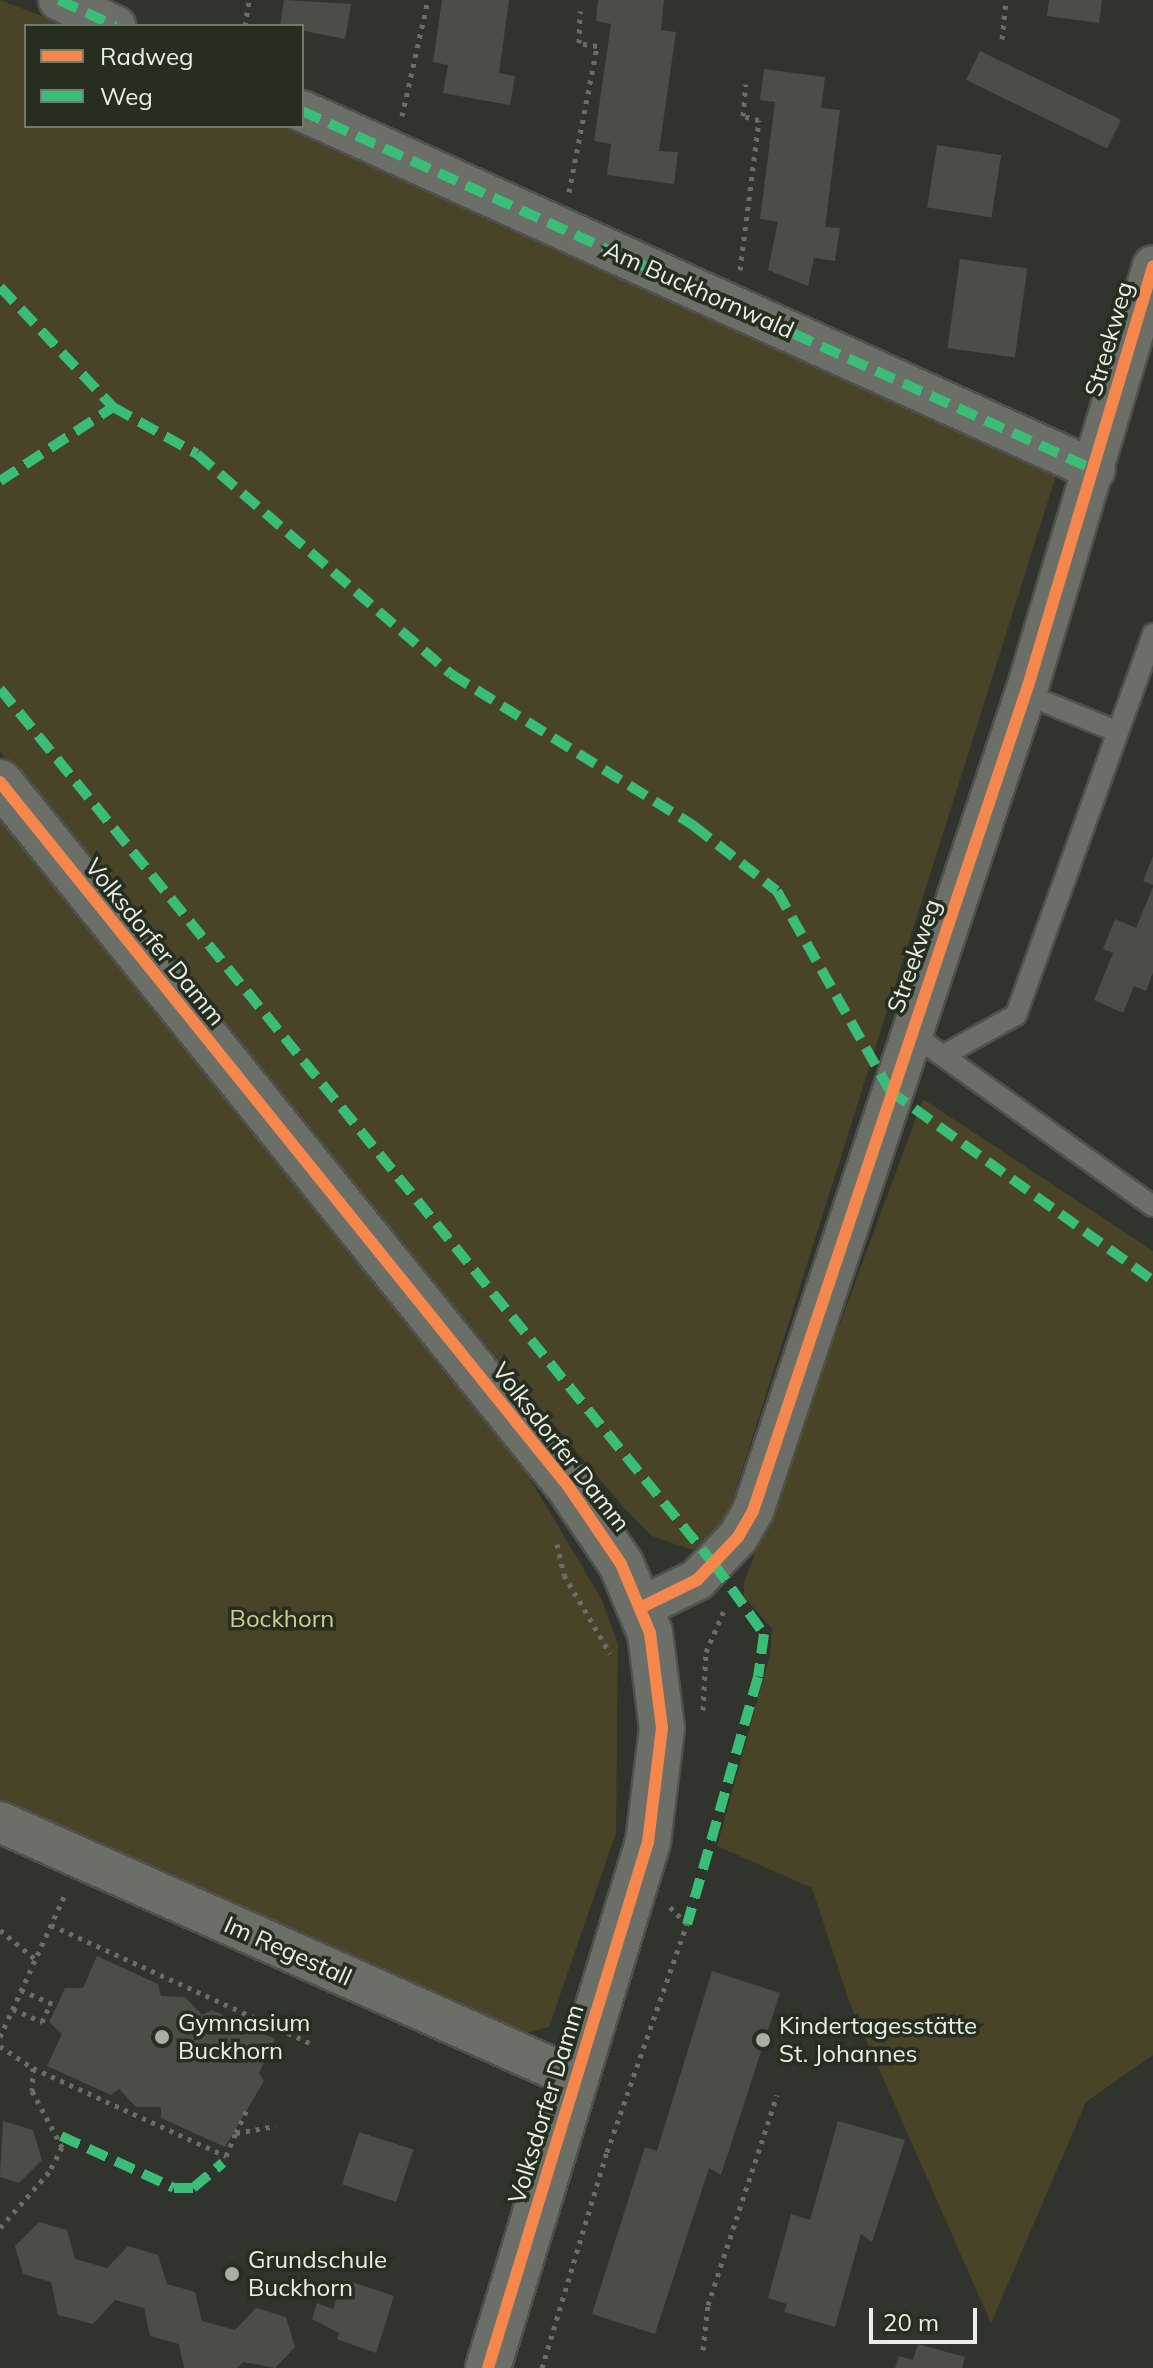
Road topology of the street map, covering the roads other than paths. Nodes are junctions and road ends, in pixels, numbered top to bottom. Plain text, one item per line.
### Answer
1 (59, 0) edge
2 (111, 24) edge
3 (304, 112) edge
4 (1153, 266) edge
5 (1095, 470) junction
6 (1153, 634) edge
7 (1025, 694) junction
8 (1118, 732) junction
9 (0, 782) edge
10 (928, 1044) junction
11 (1153, 1206) edge
12 (640, 1608) junction
13 (0, 1822) edge
14 (577, 2079) junction
15 (488, 2368) edge

1 - 2 street
3 - 5 street, Am Buckhornwald
4 - 5 street, Streekweg
5 - 7 street, Streekweg
6 - 8 lane
7 - 8 lane
7 - 10 street, Streekweg
8 - 10 lane
9 - 12 main road, Volksdorfer Damm
10 - 11 lane
10 - 12 street, Streekweg
12 - 14 main road, Volksdorfer Damm
13 - 14 street, Im Regestall
14 - 15 main road, Volksdorfer Damm

